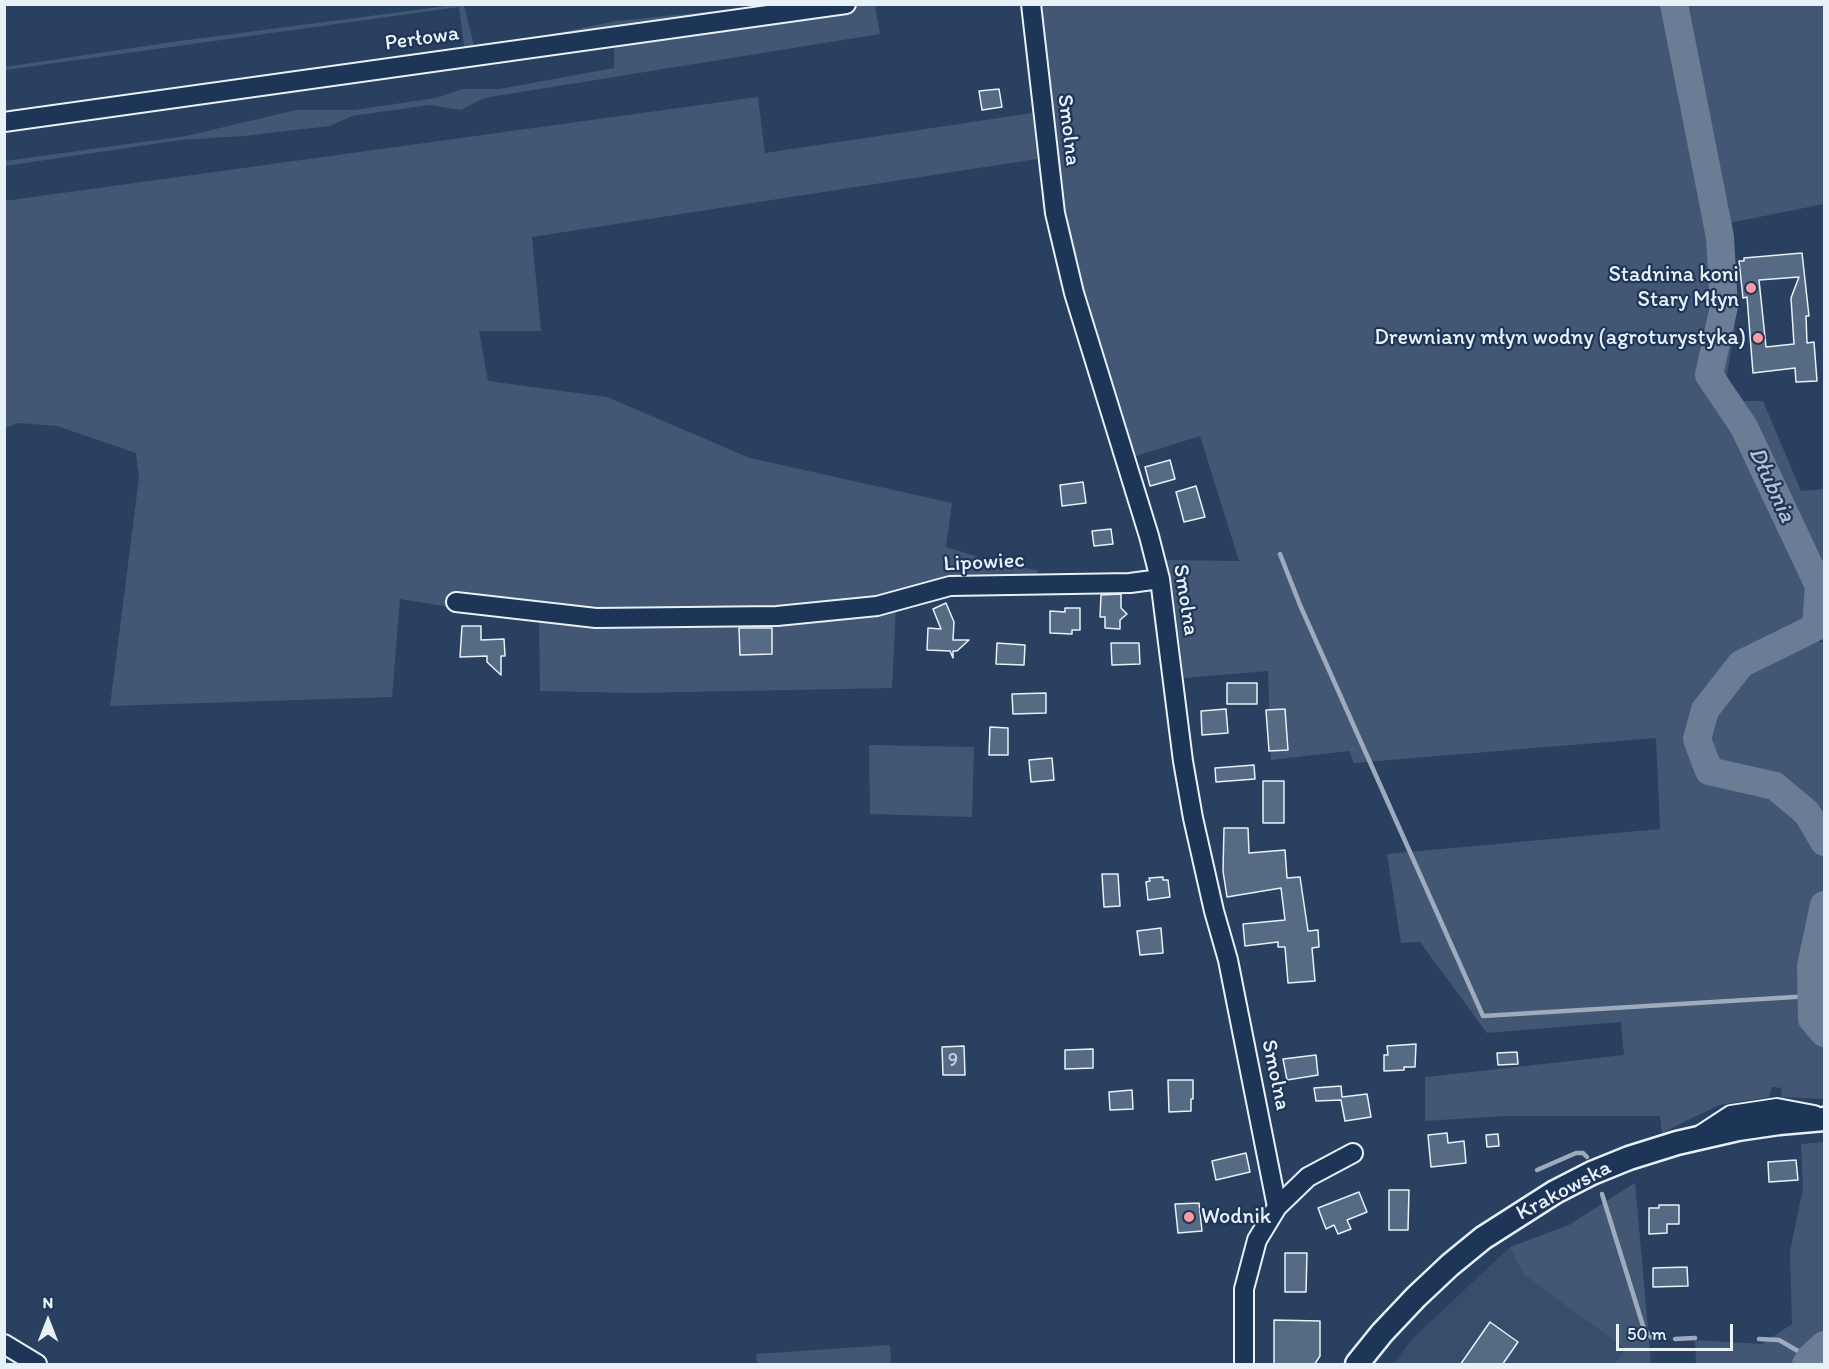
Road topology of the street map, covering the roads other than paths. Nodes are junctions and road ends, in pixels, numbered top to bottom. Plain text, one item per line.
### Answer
1 (846, 4) edge
2 (1031, 4) edge
3 (4, 122) edge
4 (1160, 579) junction
5 (456, 602) dead end
6 (1824, 1118) edge
7 (1353, 1153) dead end
8 (1277, 1207) junction
9 (4, 1344) edge
10 (37, 1365) edge
11 (1244, 1365) edge
12 (1357, 1365) edge

1 - 3 street, Perłowa
2 - 4 street, Smolna
4 - 5 street, Lipowiec
4 - 8 street, Smolna
6 - 12 main road, Krakowska
7 - 8 street
8 - 11 street
9 - 10 street

